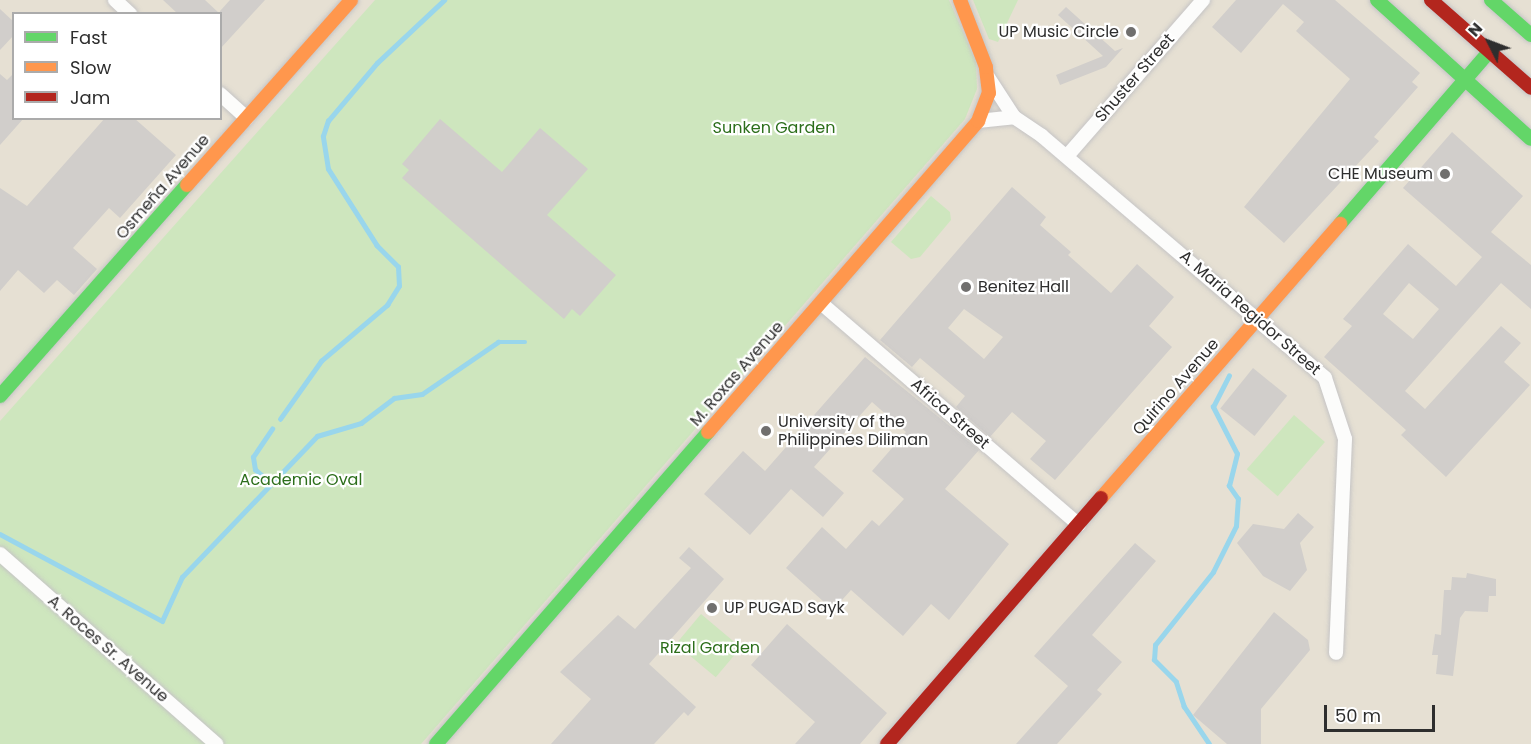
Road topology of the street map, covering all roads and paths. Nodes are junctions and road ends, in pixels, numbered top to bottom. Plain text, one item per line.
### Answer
1 (114, 0) edge
2 (351, 0) edge
3 (960, 0) edge
4 (1203, 0) edge
5 (1377, 0) edge
6 (1431, 0) edge
7 (1491, 0) edge
8 (128, 12) edge
9 (1531, 35) edge
10 (1490, 51) junction
11 (988, 77) junction
12 (1464, 80) junction
13 (1531, 88) edge
14 (222, 96) edge
15 (1014, 117) junction
16 (247, 118) junction
17 (978, 121) junction
18 (1531, 140) edge
19 (1067, 156) junction
20 (821, 303) junction
21 (1258, 318) junction
22 (0, 396) edge
23 (1079, 525) junction
24 (0, 554) edge
25 (1336, 653) dead end
26 (216, 744) edge
27 (436, 744) edge
28 (887, 744) edge

1 - 8 street
2 - 16 street, Osmeña Avenue
3 - 11 street, M. Roxas Avenue
4 - 19 street, Shuster Street
5 - 12 street
6 - 10 street
7 - 9 street
10 - 12 street, Quirino Avenue
10 - 13 street
11 - 15 street, A. Maria Regidor Street
11 - 17 street, M. Roxas Avenue
12 - 18 street
12 - 21 street, Quirino Avenue
14 - 16 street
15 - 17 street
15 - 19 street, A. Maria Regidor Street
16 - 22 street, Osmeña Avenue
17 - 20 street, M. Roxas Avenue
19 - 21 street, A. Maria Regidor Street
20 - 23 street, Africa Street
20 - 27 street, M. Roxas Avenue
21 - 23 street, Quirino Avenue
21 - 25 street, A. Maria Regidor Street
23 - 28 street, Quirino Avenue
24 - 26 street, A. Roces Sr. Avenue

